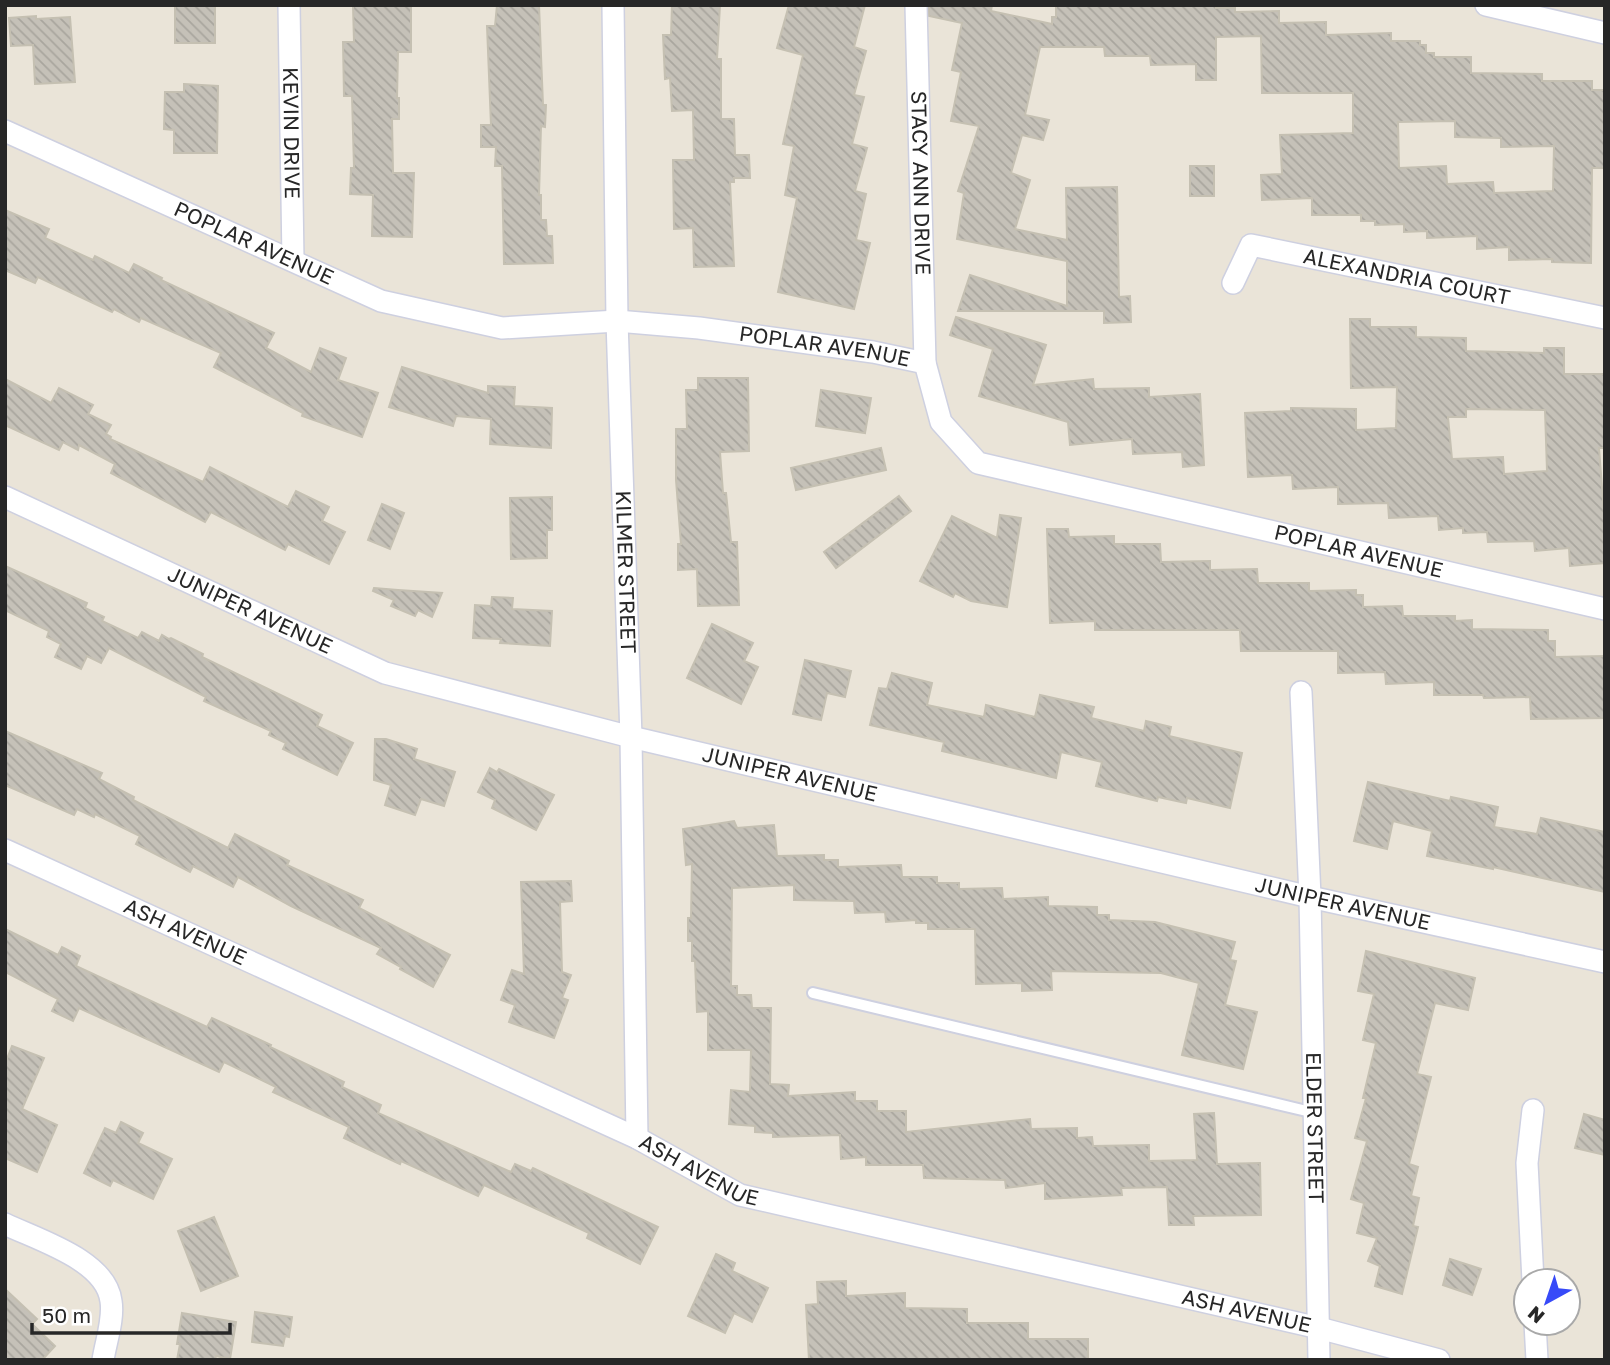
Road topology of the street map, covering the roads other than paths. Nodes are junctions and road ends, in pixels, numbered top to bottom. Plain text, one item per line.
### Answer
1 (289, 5) edge
2 (612, 5) edge
3 (916, 5) edge
4 (1486, 5) edge
5 (1605, 33) edge
6 (5, 131) edge
7 (293, 260) junction
8 (1233, 283) dead end
9 (1605, 318) edge
10 (617, 321) junction
11 (925, 363) junction
12 (5, 496) edge
13 (1605, 609) edge
14 (1301, 692) dead end
15 (631, 737) junction
16 (5, 850) edge
17 (1310, 897) junction
18 (1605, 962) edge
19 (813, 993) dead end
20 (1533, 1110) dead end
21 (1315, 1113) junction
22 (637, 1138) junction
23 (5, 1224) edge
24 (1532, 1267) edge
25 (1319, 1328) junction
26 (1536, 1337) edge
27 (103, 1360) edge
28 (1319, 1360) edge
29 (1439, 1360) edge
30 (1537, 1360) edge

1 - 7 street, KEVIN DRIVE
2 - 10 street, KILMER STREET
3 - 11 street, STACY ANN DRIVE
4 - 5 street
6 - 7 street, POPLAR AVENUE
7 - 10 street, POPLAR AVENUE
8 - 9 street, ALEXANDRIA COURT
10 - 11 street, POPLAR AVENUE
10 - 15 street, KILMER STREET
11 - 13 street, POPLAR AVENUE
12 - 15 street, JUNIPER AVENUE
14 - 17 street, ELDER STREET
15 - 17 street, JUNIPER AVENUE
15 - 22 street, KILMER STREET
16 - 22 street, ASH AVENUE
17 - 18 street, JUNIPER AVENUE
17 - 21 street, ELDER STREET
19 - 21 lane
20 - 24 street
21 - 25 street, ELDER STREET
22 - 25 street, ASH AVENUE
23 - 27 street
25 - 28 street, ELDER STREET
25 - 29 street, ASH AVENUE
26 - 30 street

